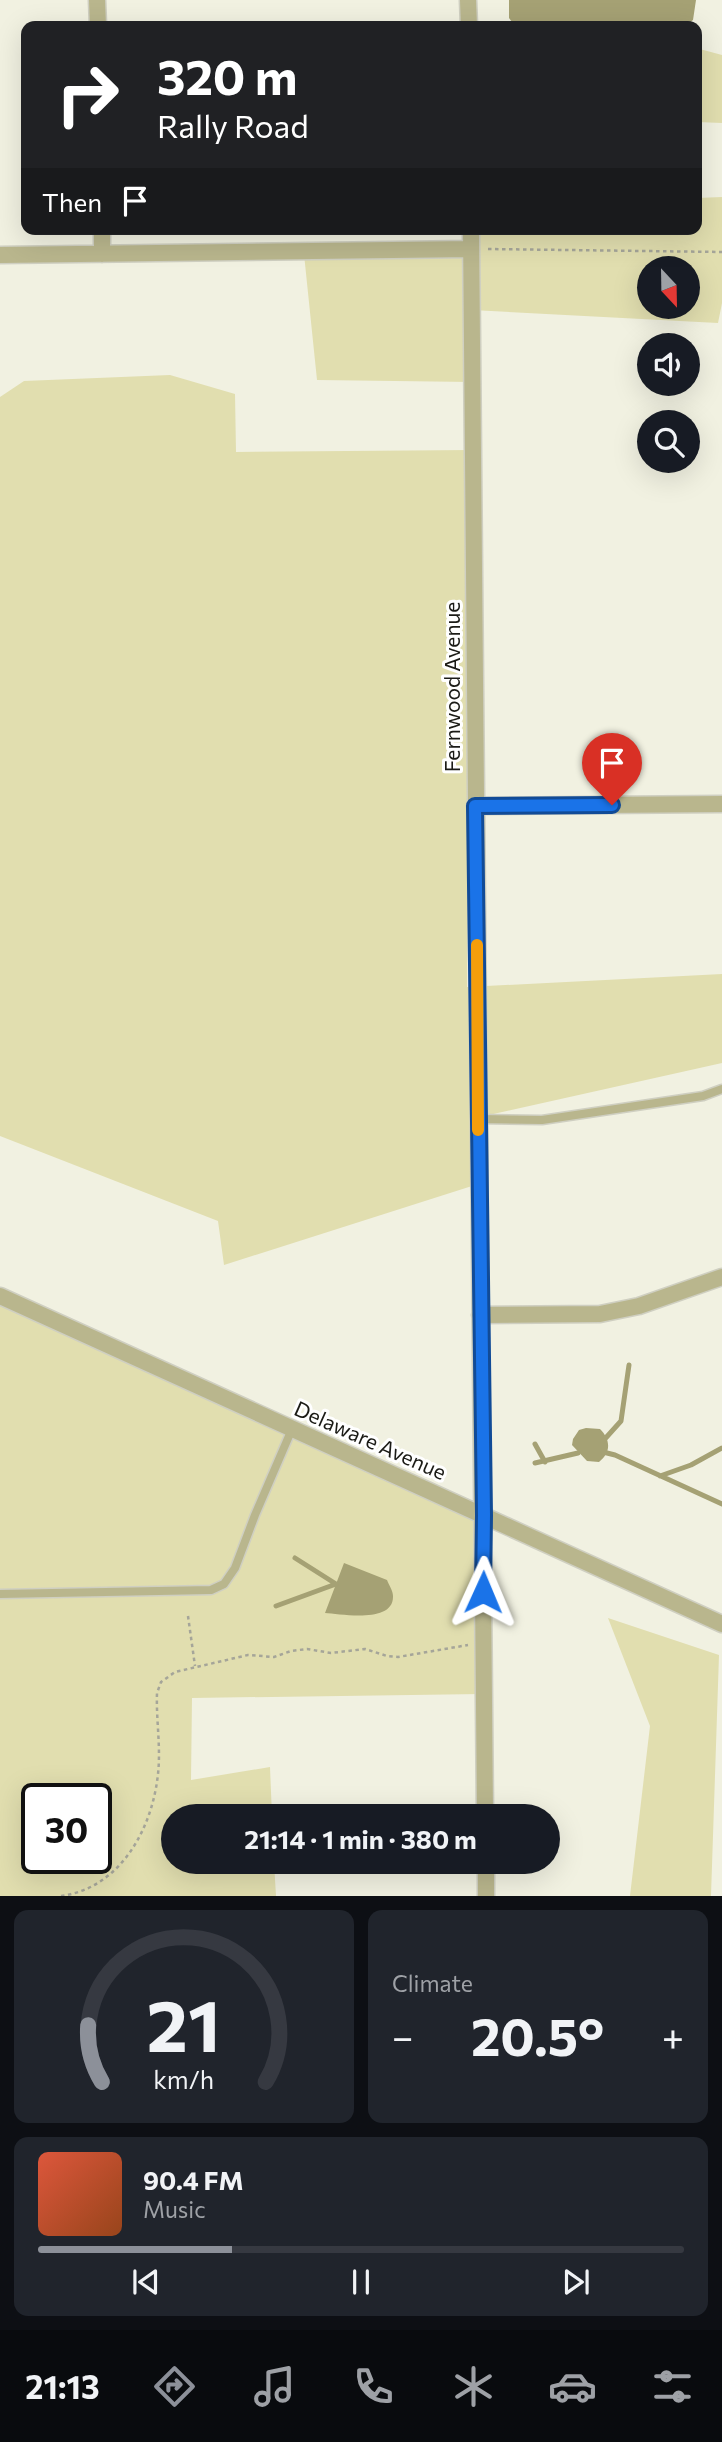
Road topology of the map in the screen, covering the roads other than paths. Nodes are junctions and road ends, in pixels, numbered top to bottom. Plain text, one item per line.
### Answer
1 (97, 0) edge
2 (468, 0) edge
3 (98, 21) edge
4 (468, 21) edge
5 (102, 235) edge
6 (471, 235) edge
7 (471, 249) junction
8 (102, 254) junction
9 (0, 255) edge
10 (722, 804) edge
11 (475, 806) junction
12 (722, 1088) edge
13 (478, 1119) junction
14 (722, 1278) edge
15 (0, 1296) edge
16 (481, 1315) junction
17 (292, 1429) junction
18 (484, 1515) junction
19 (0, 1594) edge
20 (722, 1624) edge
21 (485, 1804) edge
22 (486, 1874) edge
23 (486, 1896) edge

1 - 3 street
2 - 4 street
5 - 8 street
6 - 7 street, Fernwood Avenue
7 - 8 street
7 - 11 street, Fernwood Avenue
8 - 9 street
10 - 11 street
11 - 13 street, Fernwood Avenue
12 - 13 lane
13 - 16 street, Fernwood Avenue
14 - 16 street
15 - 17 street, Delaware Avenue
16 - 18 street, Fernwood Avenue
17 - 18 street, Delaware Avenue
17 - 19 lane
18 - 20 street, Delaware Avenue
18 - 21 street, Fernwood Avenue
22 - 23 street

